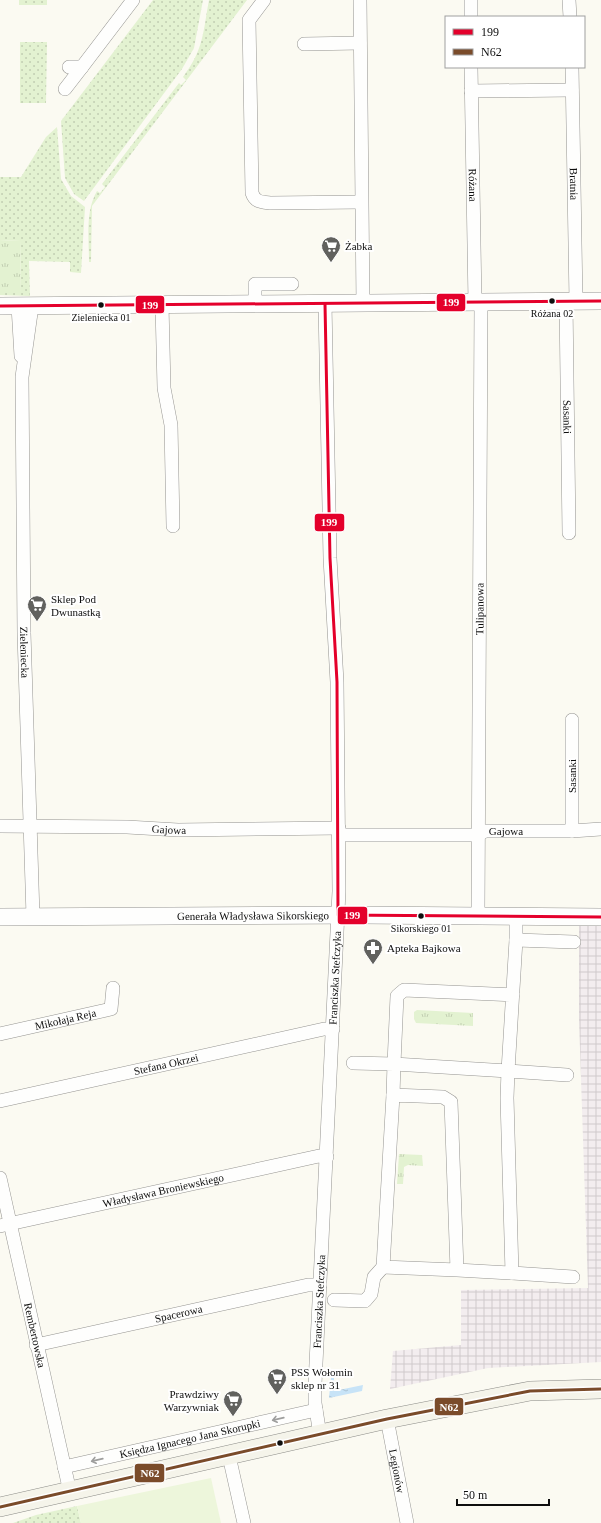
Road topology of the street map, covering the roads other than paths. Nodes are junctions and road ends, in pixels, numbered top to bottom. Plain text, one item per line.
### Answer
1 (133, 0) edge
2 (264, 0) edge
3 (360, 0) edge
4 (471, 0) edge
5 (569, 0) edge
6 (471, 16) edge
7 (570, 16) edge
8 (360, 43) junction
9 (304, 44) dead end
10 (69, 67) dead end
11 (82, 67) junction
12 (471, 68) edge
13 (572, 68) edge
14 (65, 89) dead end
15 (572, 90) junction
16 (471, 92) junction
17 (362, 202) junction
18 (292, 284) dead end
19 (571, 301) junction
20 (601, 301) edge
21 (478, 303) junction
22 (325, 304) junction
23 (363, 304) junction
24 (255, 305) junction
25 (0, 306) edge
26 (25, 306) junction
27 (162, 306) junction
28 (173, 526) dead end
29 (569, 533) dead end
30 (572, 720) dead end
31 (0, 826) edge
32 (29, 828) junction
33 (601, 829) edge
34 (572, 831) junction
35 (339, 832) junction
36 (478, 835) junction
37 (338, 915) junction
38 (478, 915) junction
39 (33, 916) junction
40 (0, 917) edge
41 (601, 917) edge
42 (516, 926) dead end
43 (516, 940) junction
44 (574, 942) dead end
45 (114, 988) dead end
46 (512, 995) junction
47 (333, 1029) junction
48 (0, 1034) edge
49 (353, 1063) dead end
50 (394, 1064) junction
51 (508, 1071) junction
52 (567, 1075) dead end
53 (393, 1095) junction
54 (0, 1101) edge
55 (327, 1157) junction
56 (0, 1178) edge
57 (5, 1225) edge
58 (383, 1267) junction
59 (458, 1270) junction
60 (512, 1273) junction
61 (573, 1277) dead end
62 (320, 1285) junction
63 (334, 1300) dead end
64 (36, 1345) junction
65 (601, 1389) edge
66 (316, 1410) junction
67 (387, 1419) junction
68 (320, 1435) junction
69 (229, 1456) junction
70 (64, 1467) junction
71 (70, 1492) junction
72 (0, 1507) edge
73 (244, 1523) edge
74 (407, 1523) edge

1 - 11 street
2 - 17 street
3 - 8 street
4 - 6 street
5 - 7 street
8 - 9 street
8 - 17 street
10 - 11 street
11 - 14 street
12 - 16 street, Różana
13 - 15 street, Bratnia
15 - 16 street
15 - 19 street, Bratnia
16 - 21 street, Różana
17 - 23 street
18 - 24 street
19 - 20 street
19 - 21 street
19 - 29 street, Sasanki
21 - 23 street
21 - 36 street, Tulipanowa
22 - 23 street
22 - 24 street
22 - 35 street, Franciszka Stefczyka
24 - 27 street
25 - 26 street
26 - 27 street
26 - 32 street, Zieleniecka
27 - 28 street
30 - 34 street, Sasanki
31 - 32 street, Gajowa
32 - 35 street, Gajowa
32 - 39 street, Zieleniecka
33 - 34 street, Gajowa
34 - 36 street, Gajowa
35 - 36 street, Gajowa
35 - 37 street, Franciszka Stefczyka
36 - 38 street, Tulipanowa
37 - 38 street, Generała Władysława Sikorskiego
37 - 39 street, Generała Władysława Sikorskiego
37 - 47 street, Franciszka Stefczyka
38 - 41 street, Generała Władysława Sikorskiego
39 - 40 street, Generała Władysława Sikorskiego
42 - 43 street
43 - 44 street
43 - 46 street
45 - 48 street, Mikołaja Reja
46 - 50 street
46 - 51 street
47 - 54 street, Stefana Okrzei
47 - 55 street, Franciszka Stefczyka
49 - 50 street
50 - 51 street
50 - 53 street
51 - 52 street
51 - 60 street
53 - 58 street
53 - 59 street
55 - 57 street, Władysława Broniewskiego
55 - 62 street, Franciszka Stefczyka
56 - 57 street, Rembertowska
57 - 64 street, Rembertowska
58 - 59 street
58 - 63 street
59 - 60 street
60 - 61 street
62 - 64 street, Spacerowa
62 - 66 street, Franciszka Stefczyka
64 - 70 street, Rembertowska
65 - 67 main road
66 - 68 street, Franciszka Stefczyka
66 -> 70 street, Księdza Ignacego Jana Skorupki
67 - 68 main road
67 - 74 street, Legionów
68 - 69 main road
69 - 71 main road
69 - 73 street
70 - 71 street, Rembertowska
71 - 72 main road

